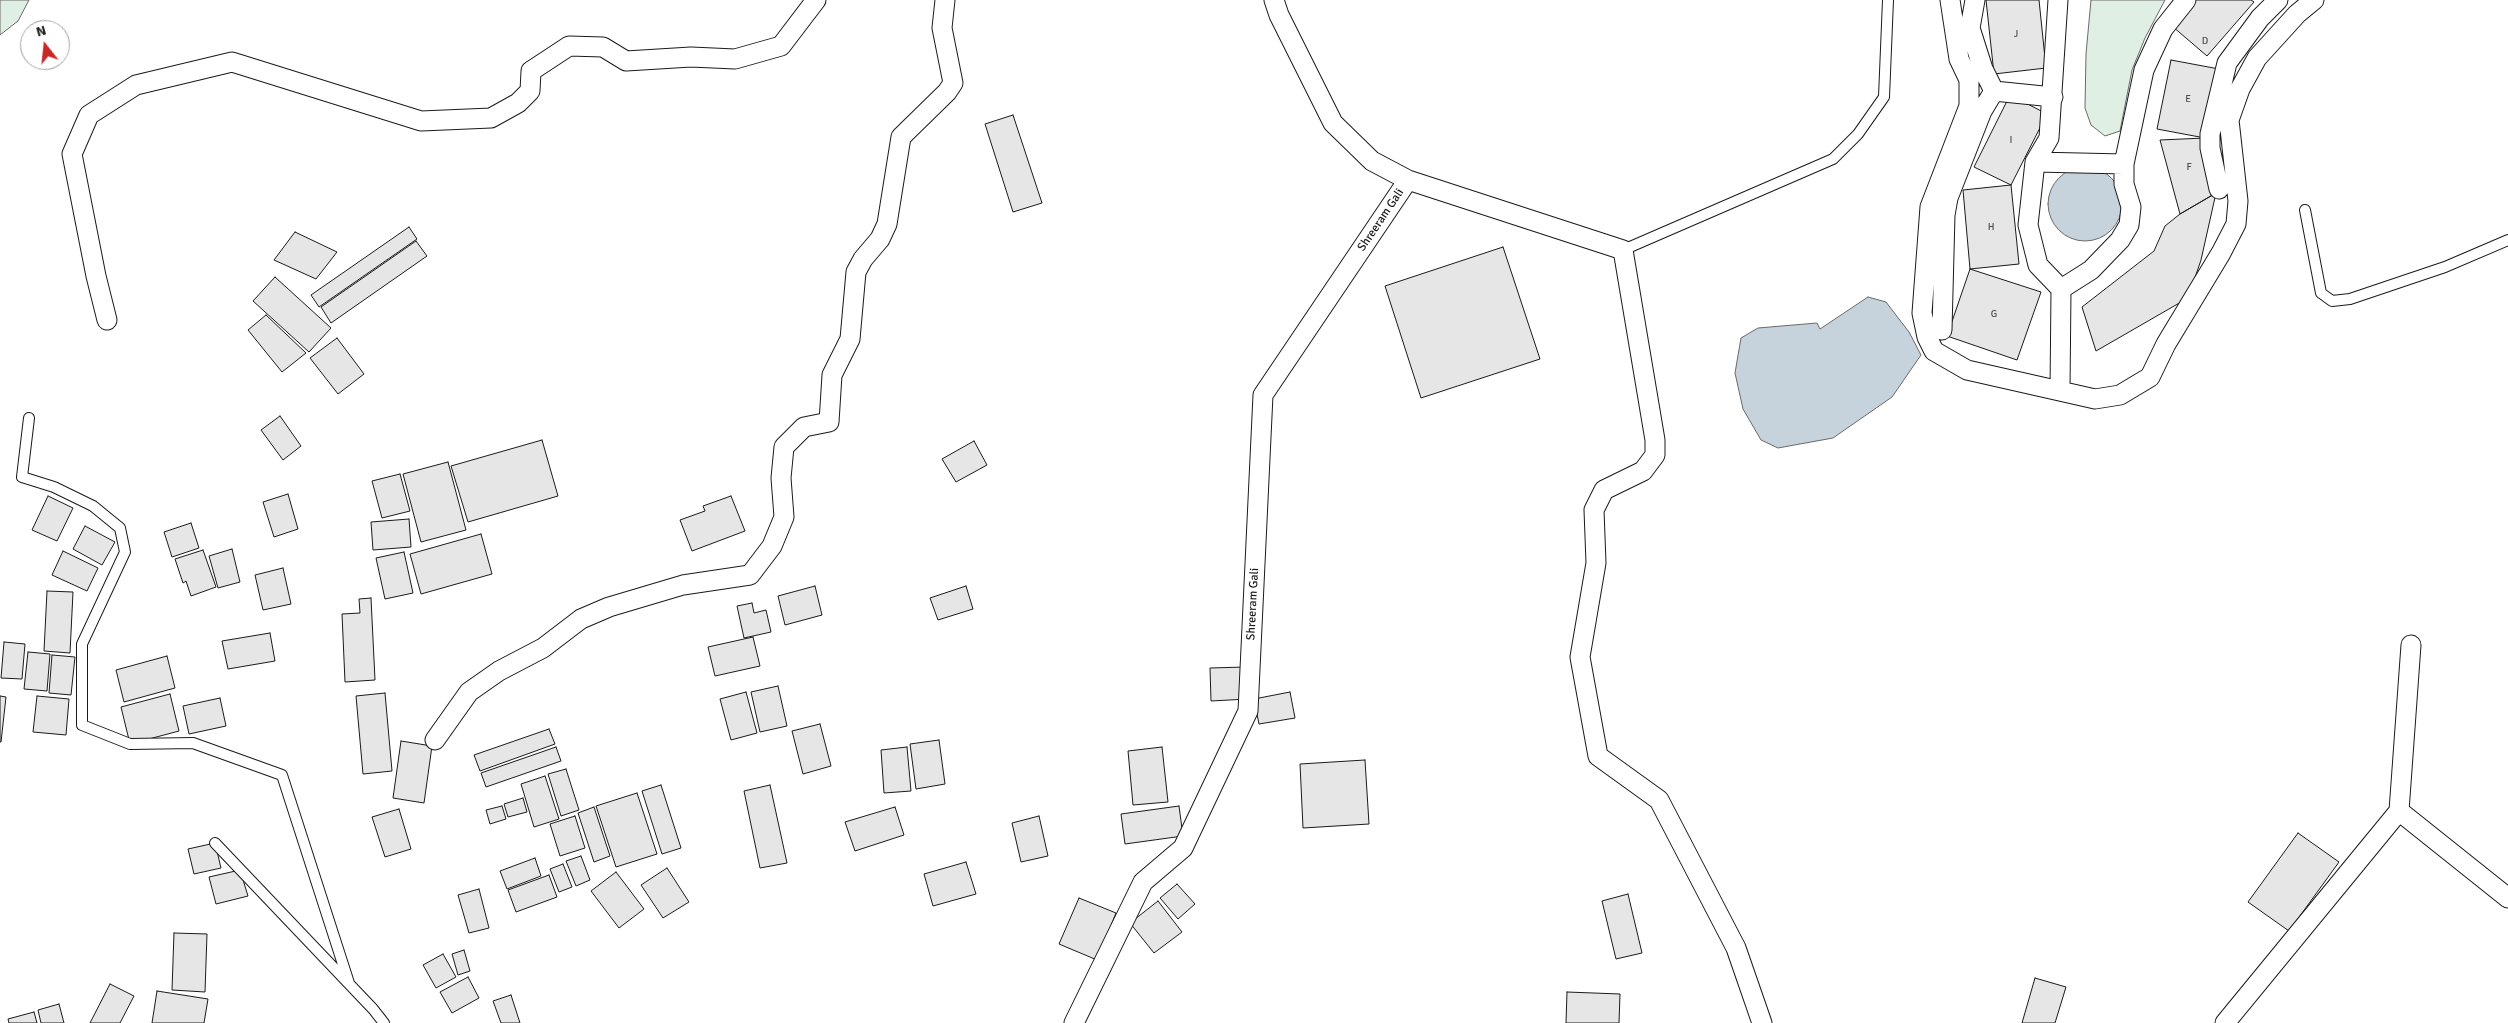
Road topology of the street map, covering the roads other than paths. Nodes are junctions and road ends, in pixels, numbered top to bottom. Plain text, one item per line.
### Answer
1 (816, 0) edge
2 (945, 0) edge
3 (1274, 0) edge
4 (1888, 0) edge
5 (1950, 0) edge
6 (1975, 0) edge
7 (2058, 0) edge
8 (2186, 0) edge
9 (2278, 0) edge
10 (2314, 0) edge
11 (1994, 91) junction
12 (2052, 97) junction
13 (2035, 162) junction
14 (2124, 164) junction
15 (1408, 180) junction
16 (2219, 189) dead end
17 (2305, 210) dead end
18 (2508, 240) edge
19 (1623, 250) junction
20 (2061, 289) junction
21 (107, 320) dead end
22 (1942, 330) dead end
23 (2060, 391) junction
24 (29, 418) dead end
25 (2411, 645) dead end
26 (435, 740) dead end
27 (2399, 811) junction
28 (215, 842) dead end
29 (2508, 898) edge
30 (349, 983) junction
31 (384, 1023) edge
32 (1074, 1023) edge
33 (1762, 1023) edge
34 (2225, 1023) edge

1 - 21 street
2 - 26 street
3 - 15 street
4 - 19 lane
5 - 23 street
6 - 11 street
7 - 12 street
8 - 14 street
9 - 16 street
10 - 23 street
11 - 12 street
11 - 22 street
12 - 13 street
13 - 14 street
13 - 20 street
14 - 20 street
15 - 19 street
15 - 32 street, Shreeram Gali
17 - 18 lane
19 - 33 street
20 - 23 street
24 - 30 lane
25 - 27 street
27 - 29 street
27 - 34 street
28 - 30 lane
30 - 31 lane

